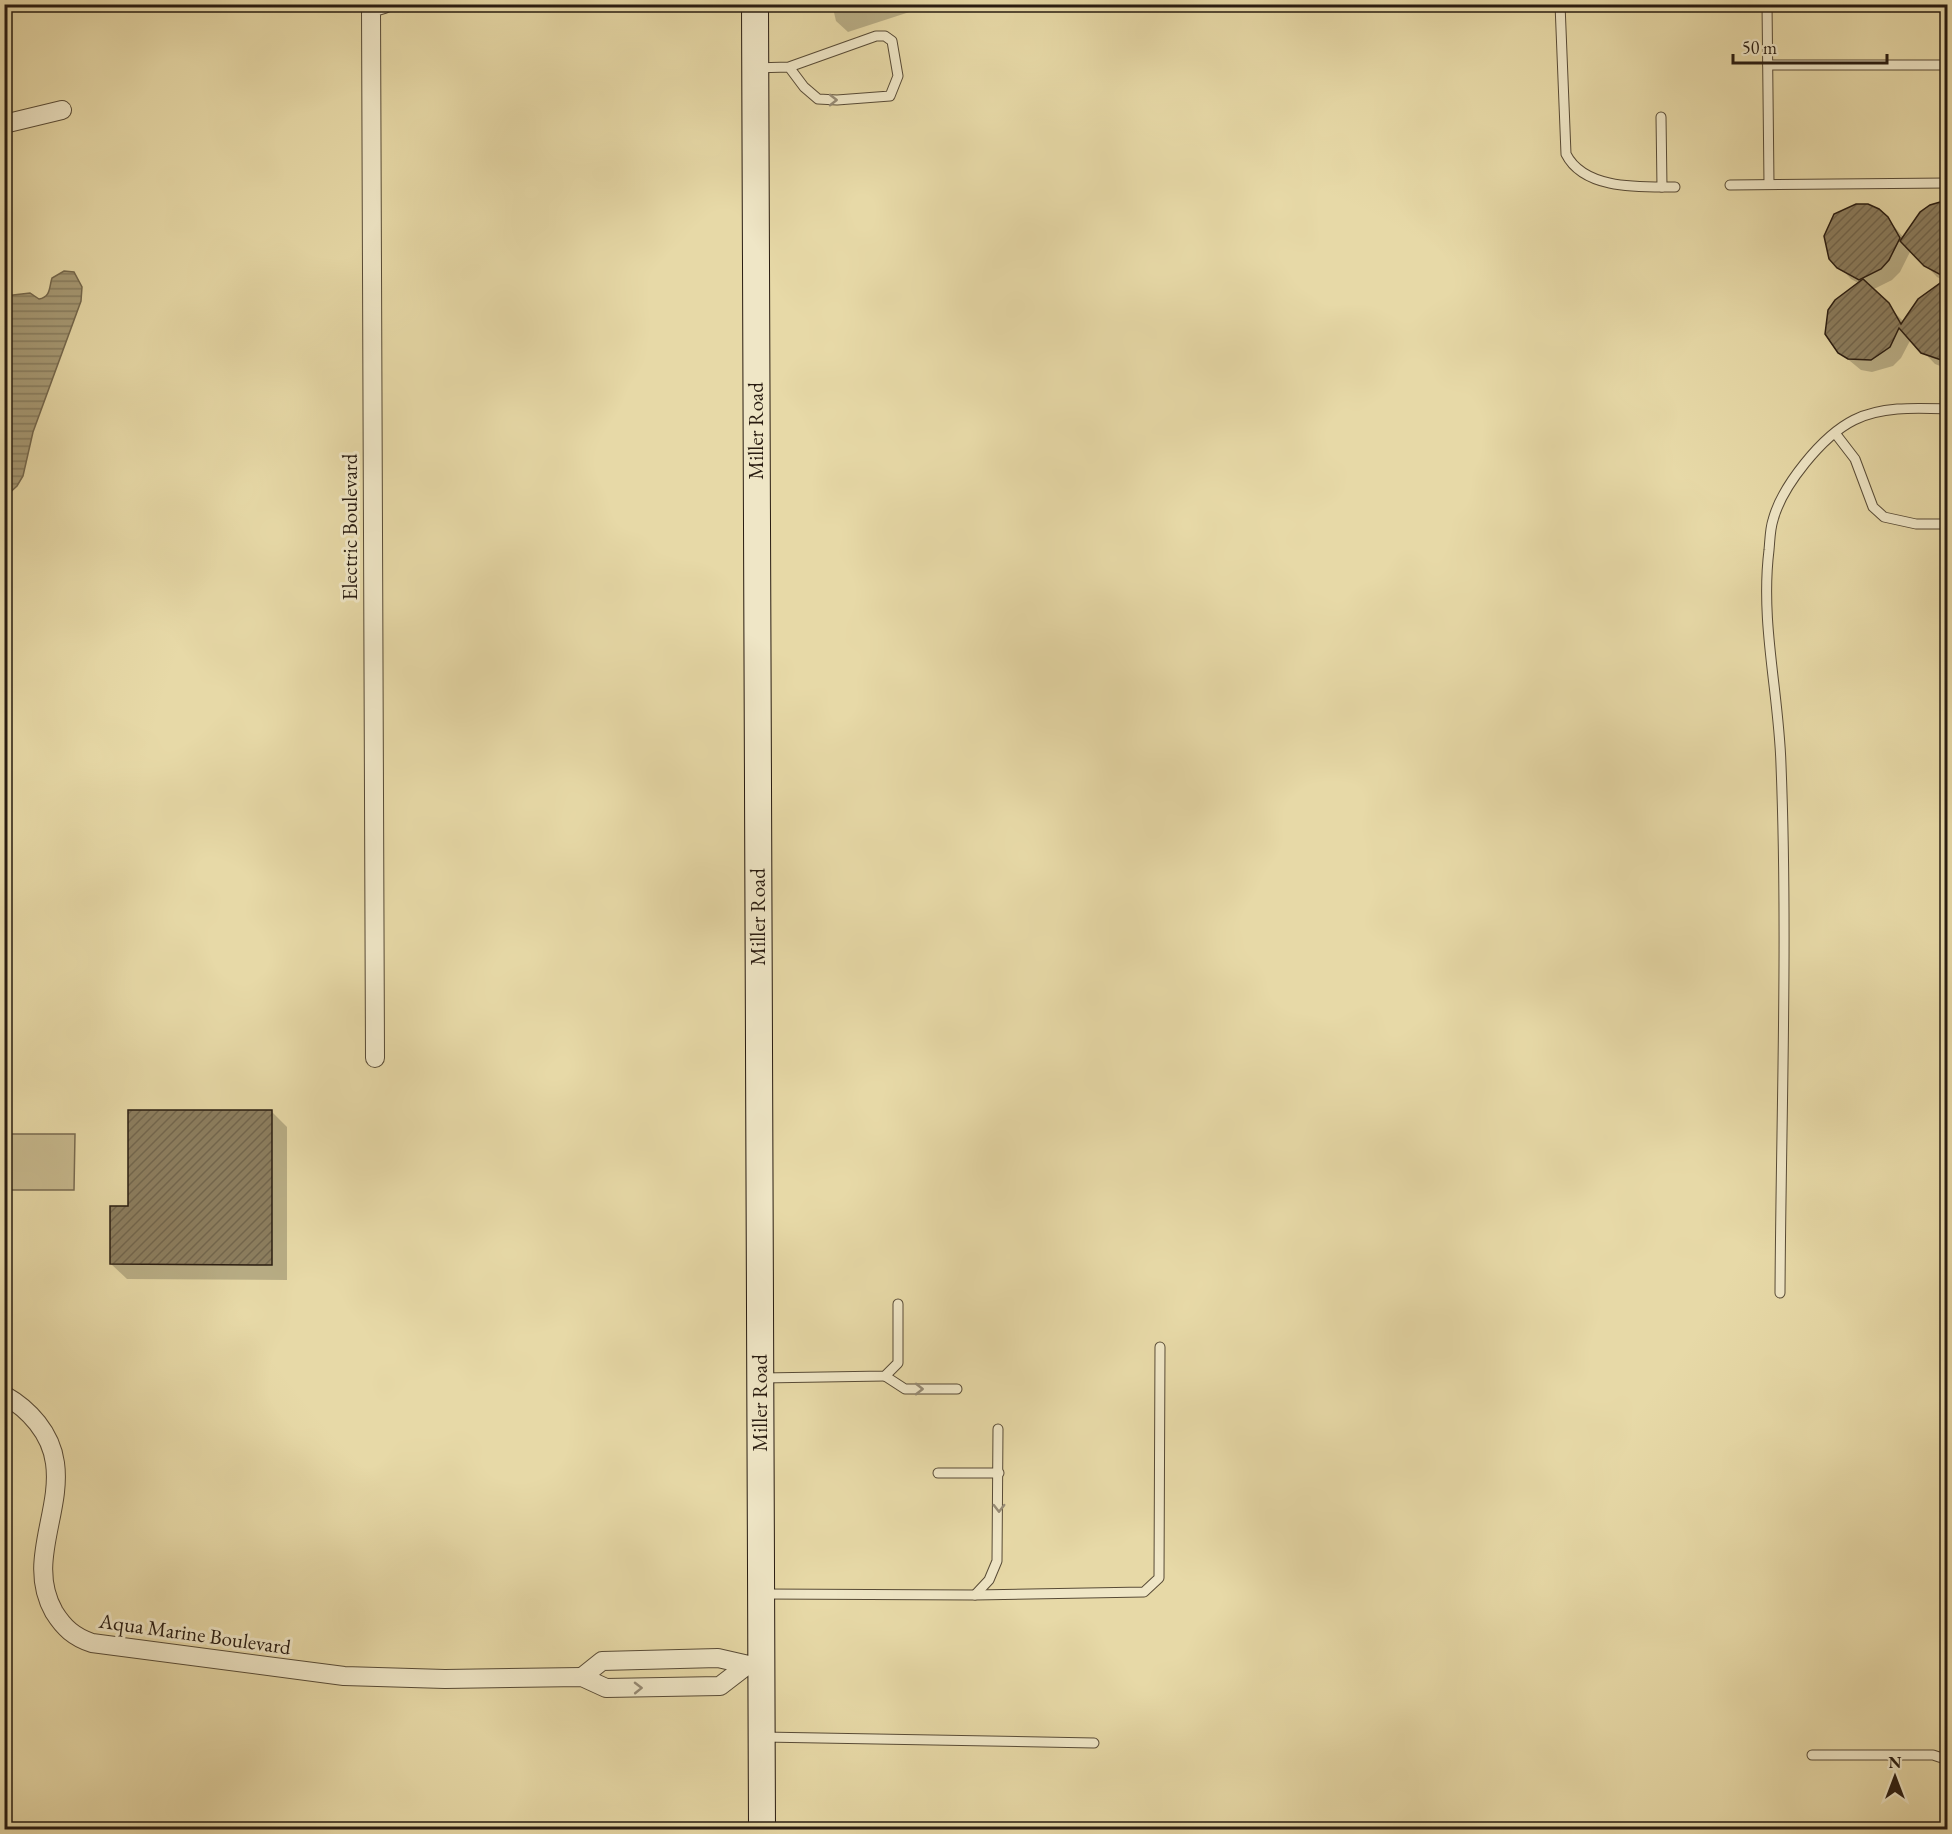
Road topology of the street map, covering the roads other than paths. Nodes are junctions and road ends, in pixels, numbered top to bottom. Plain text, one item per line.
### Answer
1 (384, 4) edge
2 (755, 4) edge
3 (1560, 4) edge
4 (1767, 4) edge
5 (1768, 65) junction
6 (1947, 65) edge
7 (755, 68) junction
8 (789, 68) junction
9 (62, 110) dead end
10 (1661, 117) dead end
11 (4, 124) edge
12 (1947, 183) edge
13 (1769, 184) junction
14 (1730, 185) dead end
15 (1662, 188) junction
16 (1675, 188) dead end
17 (1947, 409) edge
18 (1835, 433) junction
19 (1947, 524) edge
20 (375, 1058) dead end
21 (1780, 1293) dead end
22 (898, 1304) dead end
23 (1160, 1347) dead end
24 (885, 1376) junction
25 (760, 1378) junction
26 (957, 1389) dead end
27 (4, 1395) edge
28 (998, 1429) dead end
29 (938, 1473) dead end
30 (999, 1473) junction
31 (760, 1594) junction
32 (975, 1595) junction
33 (753, 1666) junction
34 (582, 1677) junction
35 (761, 1737) junction
36 (1094, 1743) dead end
37 (1812, 1755) dead end
38 (1947, 1760) edge
39 (762, 1830) edge

1 - 20 street, Electric Boulevard
2 - 7 street, Miller Road
3 - 15 lane
4 - 5 lane
5 - 6 lane
5 - 13 lane
7 - 8 lane
7 - 25 street, Miller Road
8 -> 8 lane
9 - 11 street
10 - 15 lane
12 - 13 lane
13 - 14 lane
15 - 16 lane
17 - 18 lane
18 - 19 lane
18 - 21 lane
22 - 24 lane
23 - 32 lane
24 - 25 lane
24 -> 26 lane
25 - 31 street, Miller Road
27 - 34 street, Aqua Marine Boulevard
28 - 30 lane
29 - 30 lane
30 -> 32 lane
31 - 32 lane
31 - 33 street, Miller Road
33 - 34 street
34 -> 33 street, Aqua Marine Boulevard
33 - 35 street, Miller Road
35 - 36 lane
35 - 39 street, Miller Road
37 - 38 lane

